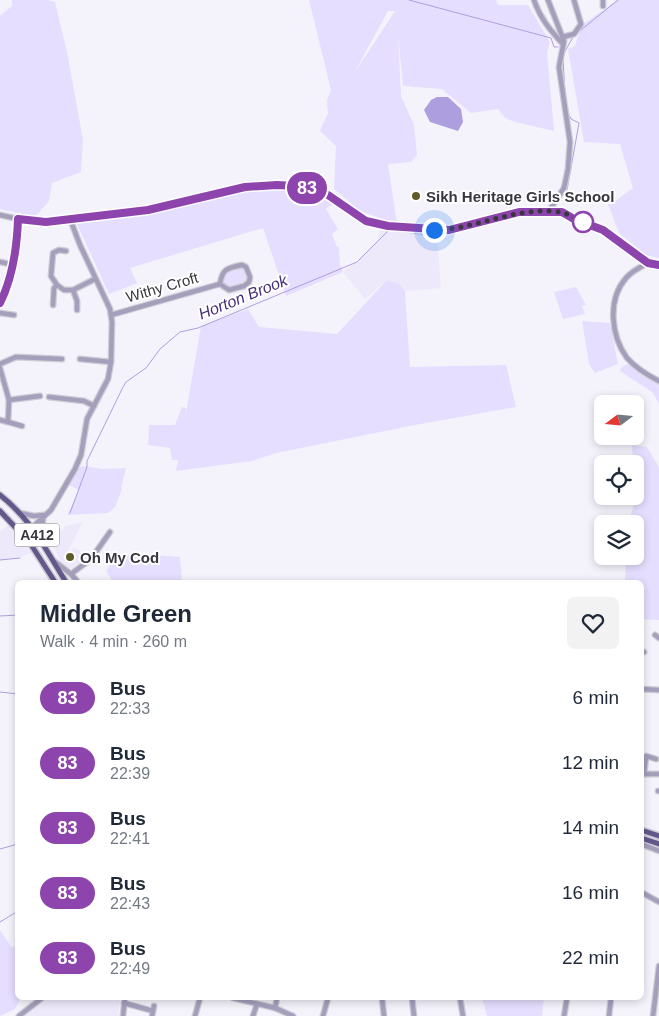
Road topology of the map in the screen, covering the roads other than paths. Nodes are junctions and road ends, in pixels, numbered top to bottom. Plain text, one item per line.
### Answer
1 (534, 0) edge
2 (548, 0) edge
3 (574, 0) edge
4 (603, 0) edge
5 (603, 6) dead end
6 (564, 41) junction
7 (548, 211) junction
8 (0, 214) edge
9 (18, 219) junction
10 (70, 219) junction
11 (66, 251) dead end
12 (0, 262) edge
13 (648, 263) junction
14 (14, 265) junction
15 (659, 265) edge
16 (95, 279) junction
17 (220, 284) junction
18 (56, 285) junction
19 (73, 290) junction
20 (0, 303) edge
21 (53, 305) dead end
22 (77, 310) dead end
23 (0, 313) edge
24 (14, 315) dead end
25 (111, 315) junction
26 (62, 359) dead end
27 (80, 359) dead end
28 (110, 362) junction
29 (0, 364) edge
30 (0, 368) edge
31 (659, 381) edge
32 (40, 396) dead end
33 (49, 397) dead end
34 (9, 400) junction
35 (94, 406) junction
36 (0, 420) edge
37 (8, 422) junction
38 (22, 426) dead end
39 (0, 494) edge
40 (0, 511) edge
41 (20, 513) junction
42 (44, 516) junction
43 (33, 527) junction
44 (110, 532) dead end
45 (24, 535) junction
46 (42, 542) junction
47 (53, 560) junction
48 (71, 574) junction
49 (54, 580) edge
50 (65, 580) edge
51 (76, 580) edge
52 (644, 689) edge
53 (659, 690) edge
54 (656, 759) dead end
55 (644, 768) edge
56 (644, 774) edge
57 (659, 774) edge
58 (644, 831) edge
59 (659, 836) edge
60 (644, 839) edge
61 (659, 844) edge
62 (644, 845) edge
63 (659, 851) edge
64 (644, 894) edge
65 (659, 902) edge
66 (659, 966) edge
67 (39, 1000) edge
68 (125, 1000) edge
69 (199, 1000) edge
70 (241, 1000) edge
71 (277, 1000) edge
72 (327, 1000) edge
73 (382, 1000) edge
74 (412, 1000) edge
75 (460, 1000) edge
76 (567, 1000) edge
77 (611, 1000) edge
78 (124, 1003) junction
79 (258, 1004) junction
80 (275, 1008) junction
81 (153, 1011) edge
82 (19, 1016) edge
83 (123, 1016) edge
84 (195, 1016) edge
85 (253, 1016) edge
86 (293, 1016) edge
87 (323, 1016) edge
88 (384, 1016) edge
89 (414, 1016) edge
90 (463, 1016) edge
91 (564, 1016) edge
92 (609, 1016) edge
93 (653, 1016) edge

1 - 6 street
2 - 6 street
3 - 6 street
4 - 5 street
6 - 7 street
7 - 10 street
7 - 13 street
8 - 9 street
9 - 10 street
9 - 14 street
10 - 16 street
11 - 18 street
12 - 14 street
13 - 15 street
13 - 31 street
14 - 20 street
16 - 19 street
16 - 25 street
17 - 17 street, Withy Croft
17 - 25 street, Withy Croft
18 - 19 street
18 - 21 street
19 - 22 street
23 - 24 street
25 - 28 street
26 - 29 street
27 - 28 street
28 - 35 street
30 - 34 street
32 - 34 street
33 - 35 street
34 - 37 street
35 - 42 street
36 - 37 street
37 - 38 street
39 - 41 main road, A412
40 - 45 main road, A412
41 - 42 street
41 - 43 main road, A412
42 - 43 street
42 - 46 street
43 - 45 street
43 - 46 main road, A412
44 - 48 street
45 - 49 main road, A412
46 - 47 main road, A412
47 - 48 street
47 - 50 main road, A412
48 - 51 street
52 - 53 street
54 - 55 street
56 - 57 street
58 - 59 main road
60 - 61 main road
62 - 63 street
64 - 65 street
66 - 93 street
67 - 82 street
68 - 78 street
69 - 84 street
70 - 79 street
71 - 80 street
72 - 87 street
73 - 88 street
74 - 89 street
75 - 90 street
76 - 91 street
77 - 92 street
78 - 81 street
78 - 83 street
79 - 80 street
79 - 85 street
80 - 86 street

